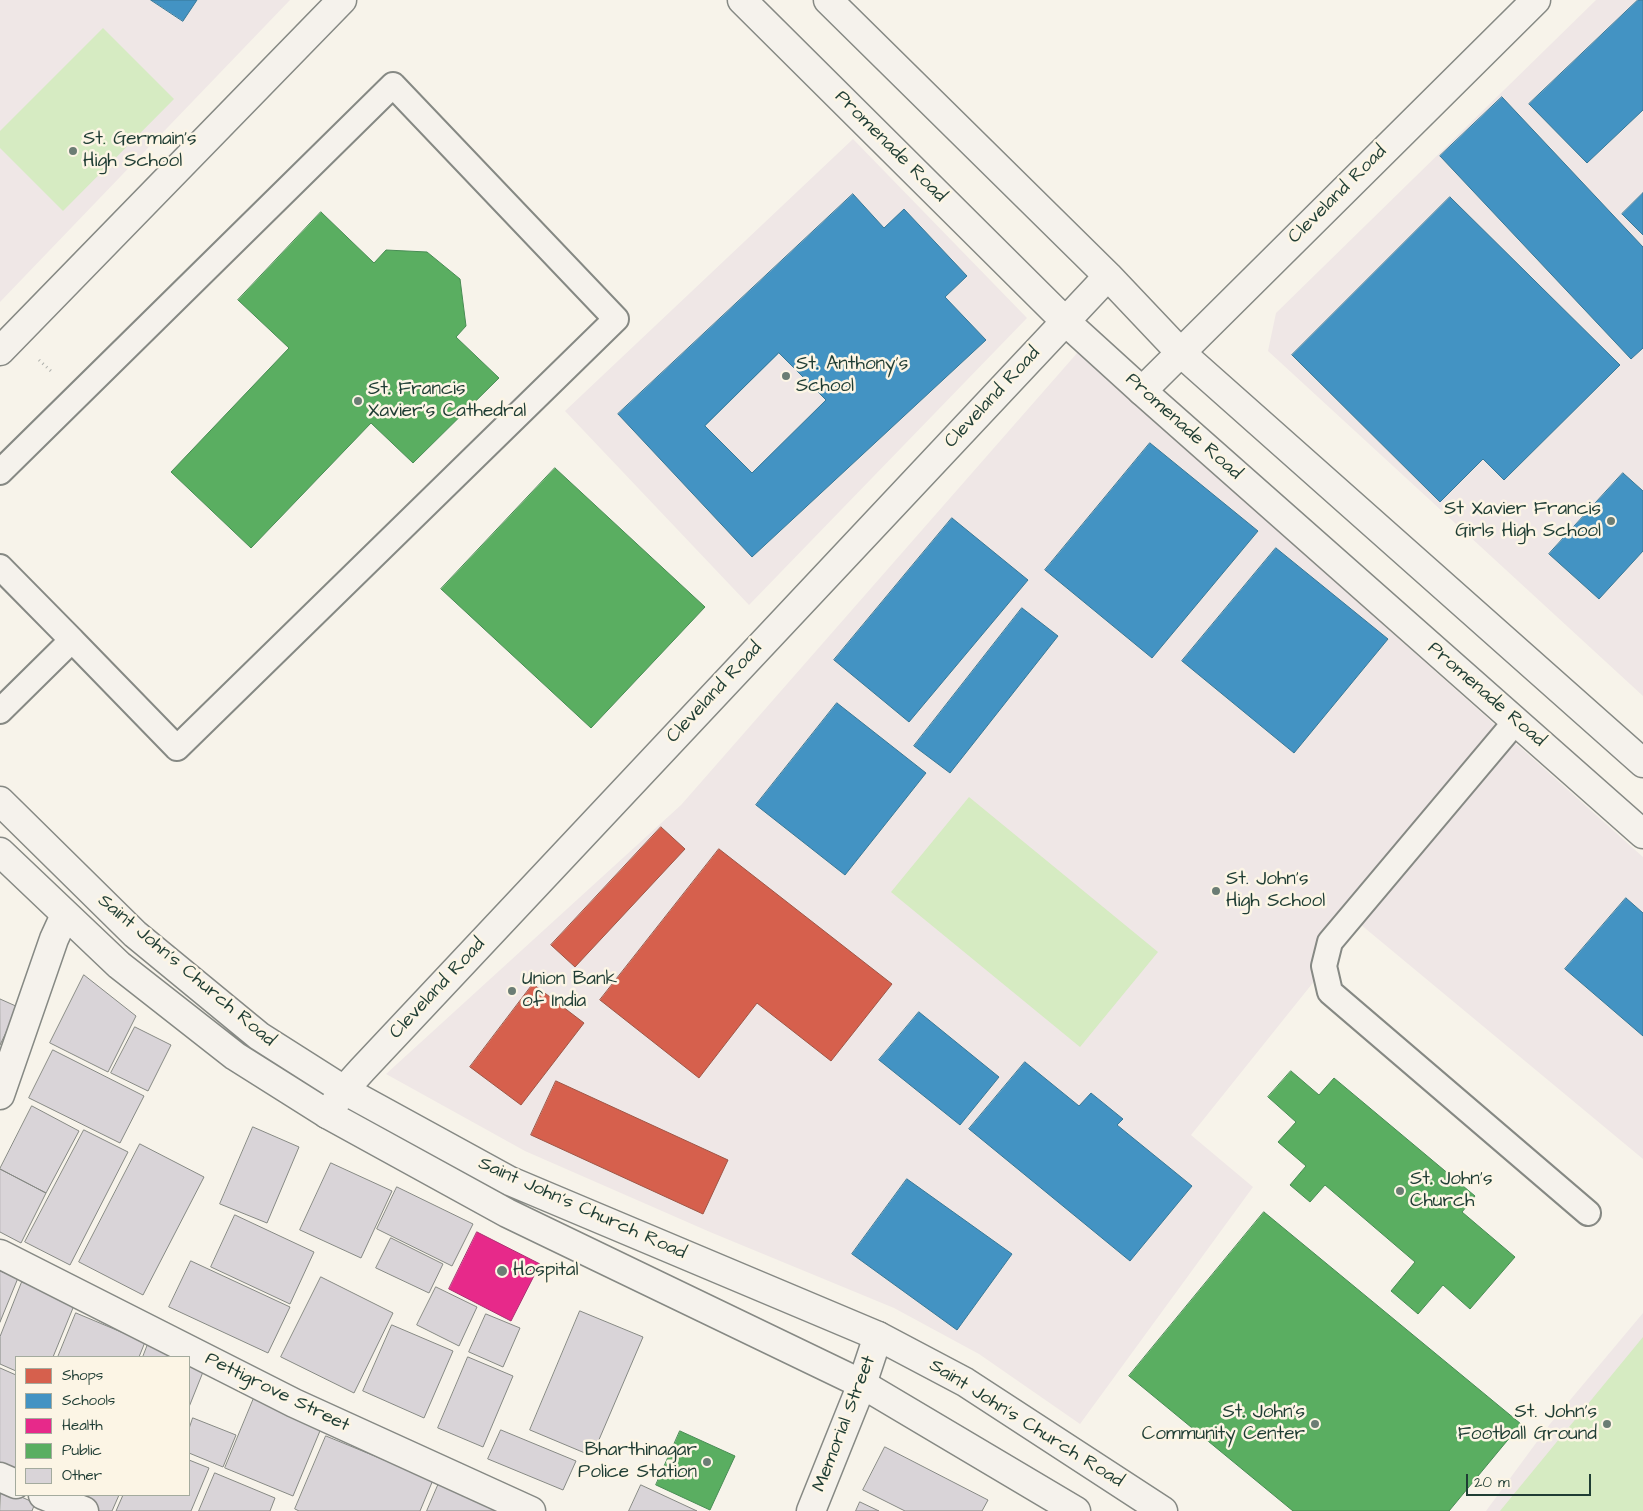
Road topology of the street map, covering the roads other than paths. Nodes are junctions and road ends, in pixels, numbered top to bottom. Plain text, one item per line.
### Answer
1 (342, 0) edge
2 (742, 0) edge
3 (828, 0) edge
4 (1536, 0) edge
5 (1108, 276) junction
6 (1065, 321) junction
7 (7, 344) edge
8 (1180, 352) junction
9 (1142, 391) junction
10 (0, 472) edge
11 (0, 567) edge
12 (72, 640) junction
13 (0, 711) edge
14 (1516, 721) junction
15 (1643, 763) edge
16 (0, 801) edge
17 (1643, 834) edge
18 (0, 852) edge
19 (65, 915) junction
20 (344, 1090) junction
21 (0, 1095) edge
22 (327, 1114) junction
23 (1588, 1213) dead end
24 (0, 1254) edge
25 (878, 1336) junction
26 (862, 1384) junction
27 (0, 1478) edge
28 (15, 1484) edge
29 (46, 1496) edge
30 (84, 1511) edge
31 (531, 1511) edge
32 (811, 1511) edge
33 (1076, 1511) edge
34 (1162, 1511) edge

1 - 7 street
2 - 6 street, Promenade Road
3 - 5 street
4 - 8 street, Cleveland Road
5 - 6 street, Cleveland Road
5 - 8 street
6 - 9 street, Promenade Road
6 - 20 street, Cleveland Road
8 - 9 street, Cleveland Road
8 - 15 street
9 - 14 street, Promenade Road
10 - 12 lane
11 - 12 lane
12 - 13 lane
14 - 17 street, Promenade Road
14 - 23 lane
16 - 20 street, Saint John's Church Road
18 - 19 street, Saint John's Church Road
19 - 21 street
19 - 22 street, Saint John's Church Road
20 - 22 street, Cleveland Road
20 - 25 street, Saint John's Church Road
22 - 26 street, Saint John's Church Road
24 - 31 street, Pettigrove Street
25 - 26 street, Memorial Street
25 - 34 street, Saint John's Church Road
26 - 32 street, Memorial Street
26 - 33 street, Saint John's Church Road
27 - 28 street
29 - 30 street

